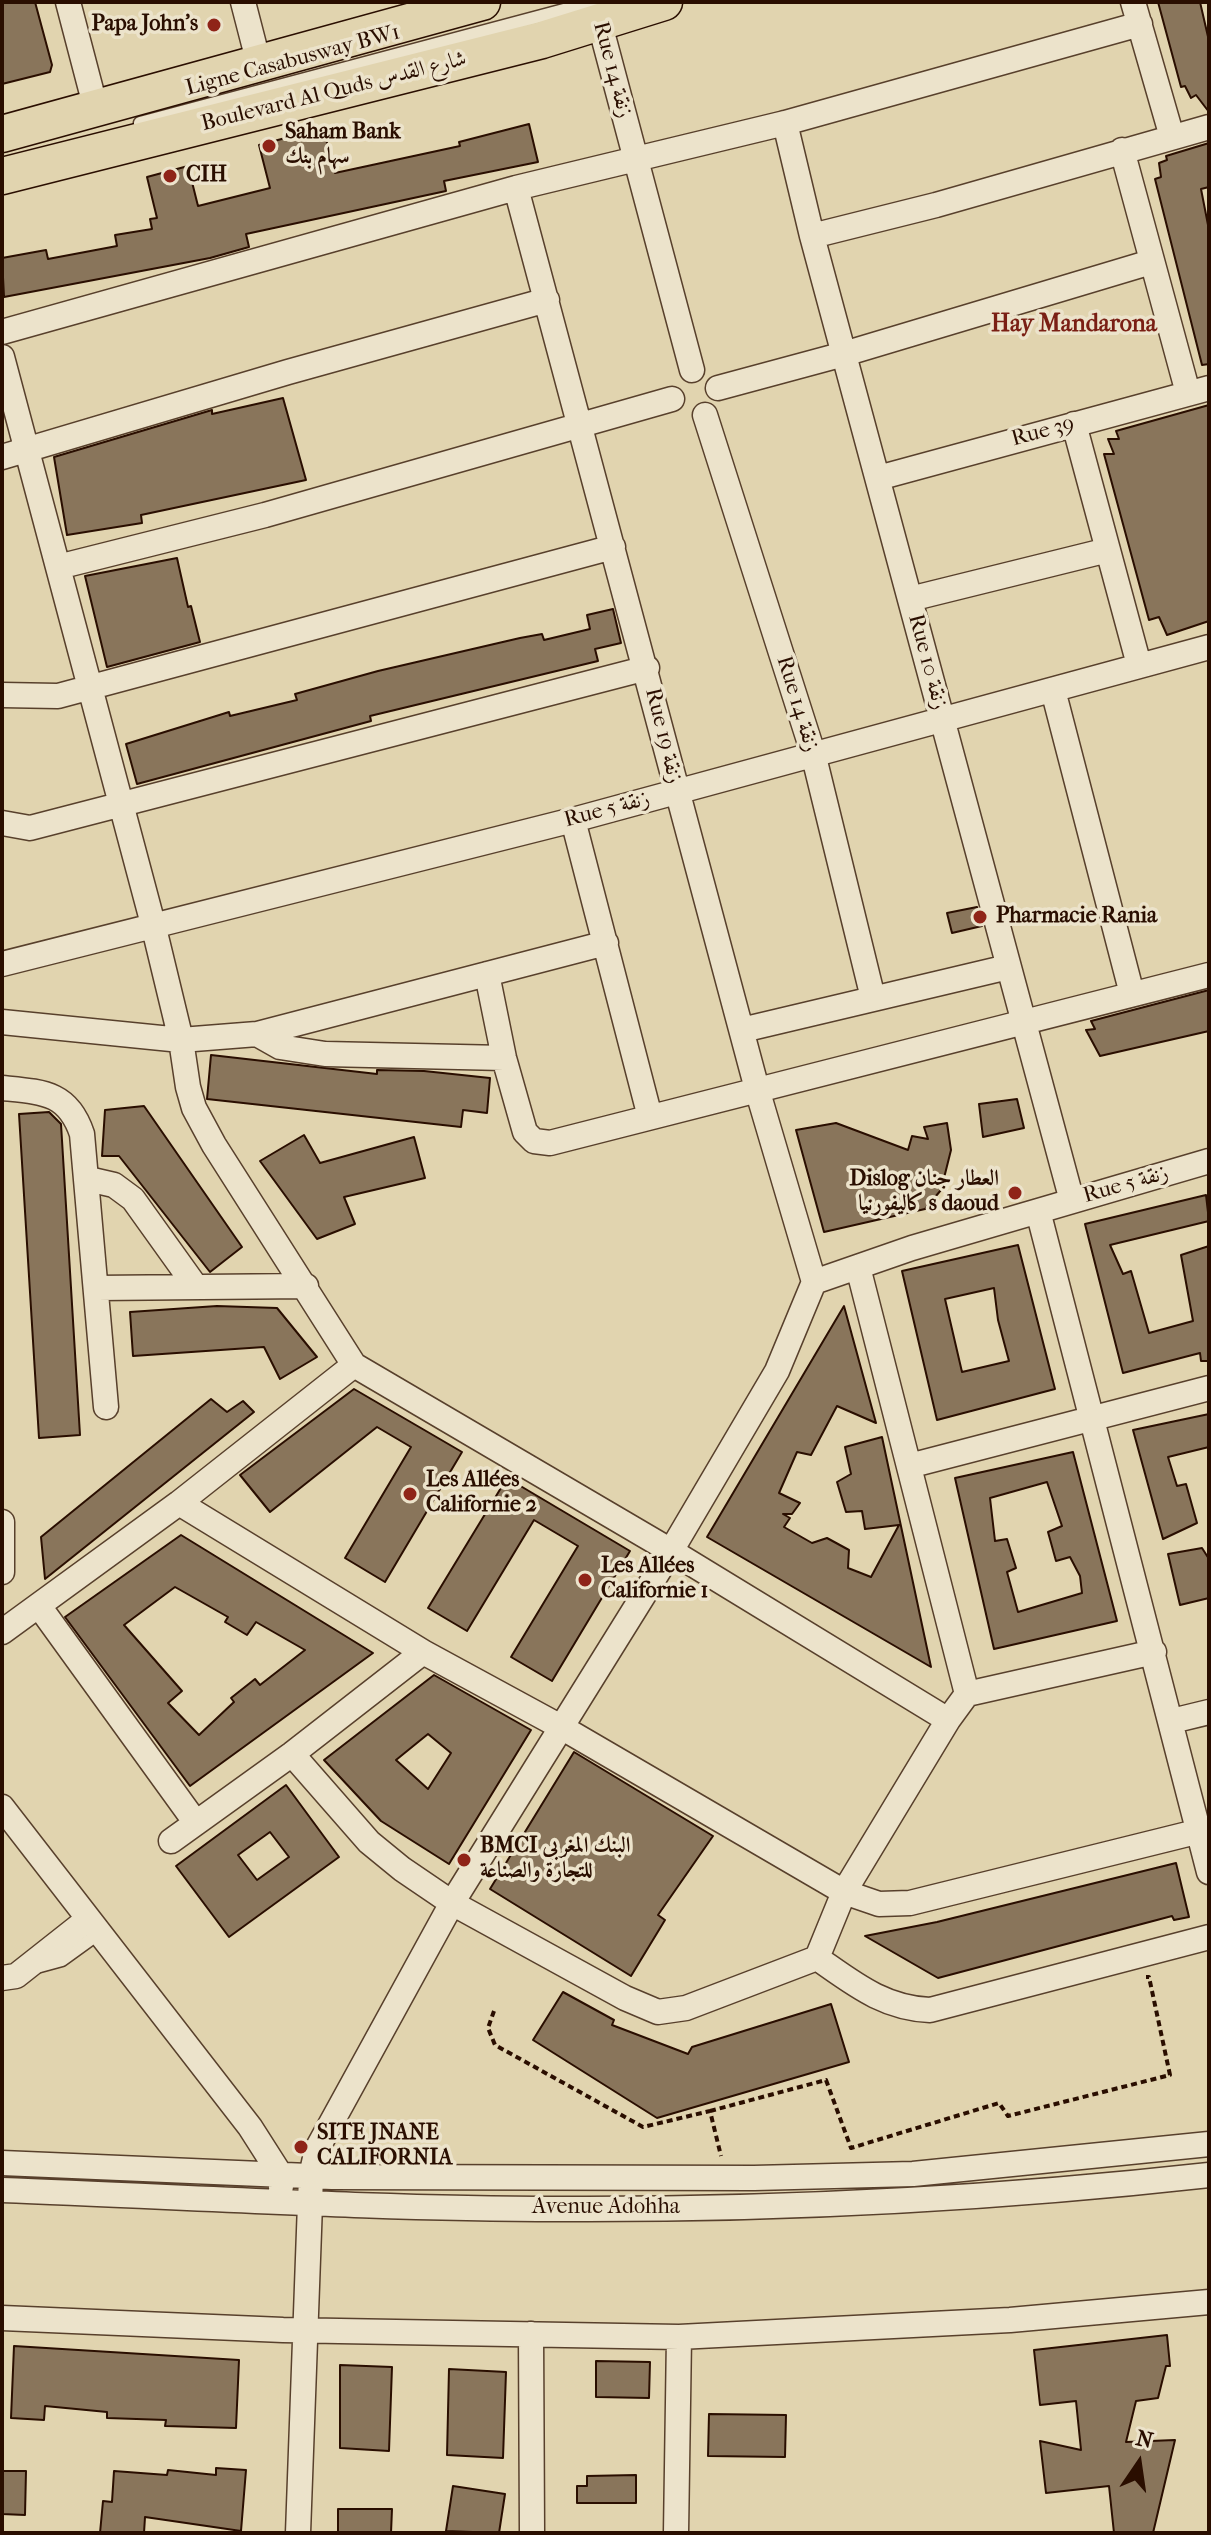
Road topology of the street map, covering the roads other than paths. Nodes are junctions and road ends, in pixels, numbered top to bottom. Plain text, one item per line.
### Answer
1 (68, 2) edge
2 (243, 2) edge
3 (482, 2) edge
4 (565, 2) edge
5 (664, 2) edge
6 (596, 8) edge
7 (416, 10) edge
8 (1136, 13) edge
9 (259, 64) junction
10 (116, 118) junction
11 (785, 123) junction
12 (1209, 127) edge
13 (2, 134) edge
14 (1172, 137) junction
15 (1122, 150) junction
16 (636, 160) junction
17 (2, 176) edge
18 (516, 188) junction
19 (812, 236) junction
20 (1151, 262) junction
21 (547, 300) junction
22 (2, 332) edge
23 (844, 354) junction
24 (2, 357) edge
25 (692, 370) junction
26 (718, 388) junction
27 (1199, 390) edge
28 (672, 399) junction
29 (705, 415) junction
30 (1074, 424) junction
31 (582, 428) junction
32 (27, 448) junction
33 (2, 457) edge
34 (878, 478) junction
35 (613, 547) junction
36 (1108, 550) junction
37 (58, 567) junction
38 (910, 599) junction
39 (1209, 647) edge
40 (1139, 665) junction
41 (647, 668) junction
42 (88, 688) junction
43 (1053, 690) junction
44 (2, 695) edge
45 (942, 717) junction
46 (813, 753) junction
47 (677, 791) junction
48 (122, 806) junction
49 (573, 820) junction
50 (2, 823) edge
51 (30, 828) junction
52 (2, 838) edge
53 (153, 924) junction
54 (606, 943) junction
55 (2, 964) edge
56 (1008, 967) junction
57 (487, 974) junction
58 (1209, 975) edge
59 (1132, 994) junction
60 (873, 998) junction
61 (2, 1022) edge
62 (1022, 1022) junction
63 (742, 1030) junction
64 (257, 1034) junction
65 (181, 1040) junction
66 (504, 1058) junction
67 (2, 1088) edge
68 (757, 1089) junction
69 (650, 1117) junction
70 (1209, 1161) edge
71 (88, 1179) junction
72 (1072, 1201) junction
73 (1038, 1211) junction
74 (858, 1267) junction
75 (814, 1282) junction
76 (306, 1286) junction
77 (196, 1287) junction
78 (97, 1288) junction
79 (354, 1365) junction
80 (1209, 1388) edge
81 (106, 1407) dead end
82 (1091, 1419) junction
83 (909, 1466) junction
84 (179, 1503) junction
85 (2, 1522) edge
86 (671, 1551) junction
87 (2, 1572) edge
88 (39, 1606) junction
89 (2, 1632) edge
90 (423, 1652) junction
91 (1154, 1652) junction
92 (967, 1694) junction
93 (1209, 1712) edge
94 (948, 1720) junction
95 (1172, 1721) junction
96 (561, 1727) junction
97 (292, 1754) junction
98 (2, 1807) edge
99 (196, 1823) junction
100 (1200, 1831) junction
101 (171, 1841) dead end
102 (1209, 1872) edge
103 (844, 1892) junction
104 (452, 1903) junction
105 (92, 1927) junction
106 (1209, 1937) edge
107 (817, 1958) junction
108 (40, 1966) dead end
109 (2, 1978) edge
110 (1209, 2144) edge
111 (2, 2163) edge
112 (280, 2174) junction
113 (1209, 2175) edge
114 (311, 2176) junction
115 (2, 2190) edge
116 (282, 2201) junction
117 (309, 2202) junction
118 (1209, 2302) edge
119 (2, 2318) edge
120 (307, 2330) junction
121 (531, 2334) junction
122 (679, 2337) junction
123 (298, 2533) edge
124 (532, 2533) edge
125 (676, 2533) edge

1 - 10 street
2 - 9 street
3 - 7 main road, Boulevard Al Quds شارع القدس
4 - 10 lane, Ligne Casabusway BW1
5 - 6 main road, Boulevard Al Quds شارع القدس
6 - 10 lane, Ligne Casabusway BW1
6 - 16 street, Rue 14 زنقة
6 - 17 main road, Boulevard Al Quds شارع القدس
7 - 9 main road, Boulevard Al Quds شارع القدس
8 - 11 street
8 - 14 street
9 - 10 main road, Boulevard Al Quds شارع القدس
10 - 13 main road, Boulevard Al Quds شارع القدس
11 - 16 street
11 - 19 street, Rue 10 زنقة
12 - 14 street
14 - 15 street
15 - 19 street
15 - 20 street
16 - 18 street
16 - 25 street, Rue 14 زنقة
18 - 21 street, Rue 19 زنقة
18 - 22 street
19 - 23 street, Rue 10 زنقة
20 - 23 street
20 - 27 street
21 - 31 street, Rue 19 زنقة
21 - 32 street
23 - 26 street
23 - 34 street, Rue 10 زنقة
24 - 32 street
25 - 26 street
25 - 28 street
26 - 29 street
27 - 30 street, Rue 39
28 - 29 street
28 - 31 street
29 - 46 street, Rue 14 زنقة
30 - 34 street, Rue 39
30 - 36 street
31 - 35 street, Rue 19 زنقة
31 - 37 street
32 - 33 street
32 - 37 street
34 - 38 street, Rue 10 زنقة
35 - 41 street, Rue 19 زنقة
35 - 42 street
36 - 38 street
36 - 40 street
37 - 42 street
38 - 45 street, Rue 10 زنقة
39 - 40 street, Rue 5 زنقة
40 - 43 street, Rue 5 زنقة
41 - 47 street, Rue 19 زنقة
41 - 48 street
42 - 44 street
42 - 48 street
43 - 45 street, Rue 5 زنقة
43 - 59 street
45 - 46 street, Rue 5 زنقة
45 - 56 street, Rue 10 زنقة
46 - 47 street, Rue 5 زنقة
46 - 60 street, Rue 14 زنقة
47 - 49 street, Rue 5 زنقة
47 - 63 street, Rue 19 زنقة
48 - 51 street
48 - 53 street
49 - 53 street, Rue 5 زنقة
49 - 54 street
50 - 51 street
51 - 52 street
53 - 55 street, Rue 5 زنقة
53 - 65 street
54 - 57 street
54 - 69 street
56 - 60 street
56 - 62 street, Rue 10 زنقة
57 - 64 street
57 - 66 street
58 - 59 street
59 - 62 street
60 - 63 street
61 - 65 street
62 - 68 street
62 - 72 street, Rue 10 زنقة
63 - 68 street, Rue 19 زنقة
64 - 65 street
64 - 66 street
65 - 76 street
66 - 69 street
67 - 71 street
68 - 69 street
68 - 75 street, Rue 19 زنقة
70 - 72 street, Rue 5 زنقة
71 - 77 street
71 - 78 street
72 - 73 street, Rue 5 زنقة
73 - 74 street, Rue 5 زنقة
73 - 82 street
74 - 75 street, Rue 5 زنقة
74 - 83 street
75 - 86 street
76 - 77 street
76 - 79 street
77 - 78 street
78 - 81 street
79 - 84 street
79 - 86 street
80 - 82 street
82 - 83 street
82 - 91 street
83 - 92 street
84 - 88 street
84 - 90 street
85 - 87 street
86 - 94 street
86 - 96 street
88 - 89 street
88 - 99 street
90 - 96 street
90 - 97 street
91 - 92 street
91 - 95 street
92 - 94 street
93 - 95 street
94 - 103 street
95 - 100 street
96 - 103 street
96 - 104 street
97 - 99 street
97 - 104 street
98 - 105 street
99 - 101 street
100 - 102 street
100 - 103 street
103 - 107 street
104 - 107 street
104 - 114 street
105 - 108 lane
105 - 109 street
105 - 112 street
106 - 107 street
110 - 114 street
111 - 112 street
112 - 114 street
112 - 116 street
113 - 117 street, Avenue Adohha
114 - 117 street
115 - 116 street, Avenue Adohha
116 - 117 street, Avenue Adohha
117 - 120 street
118 - 122 street
119 - 120 street
120 - 121 street
120 - 123 street
121 - 122 street
121 - 124 street
122 - 125 street

